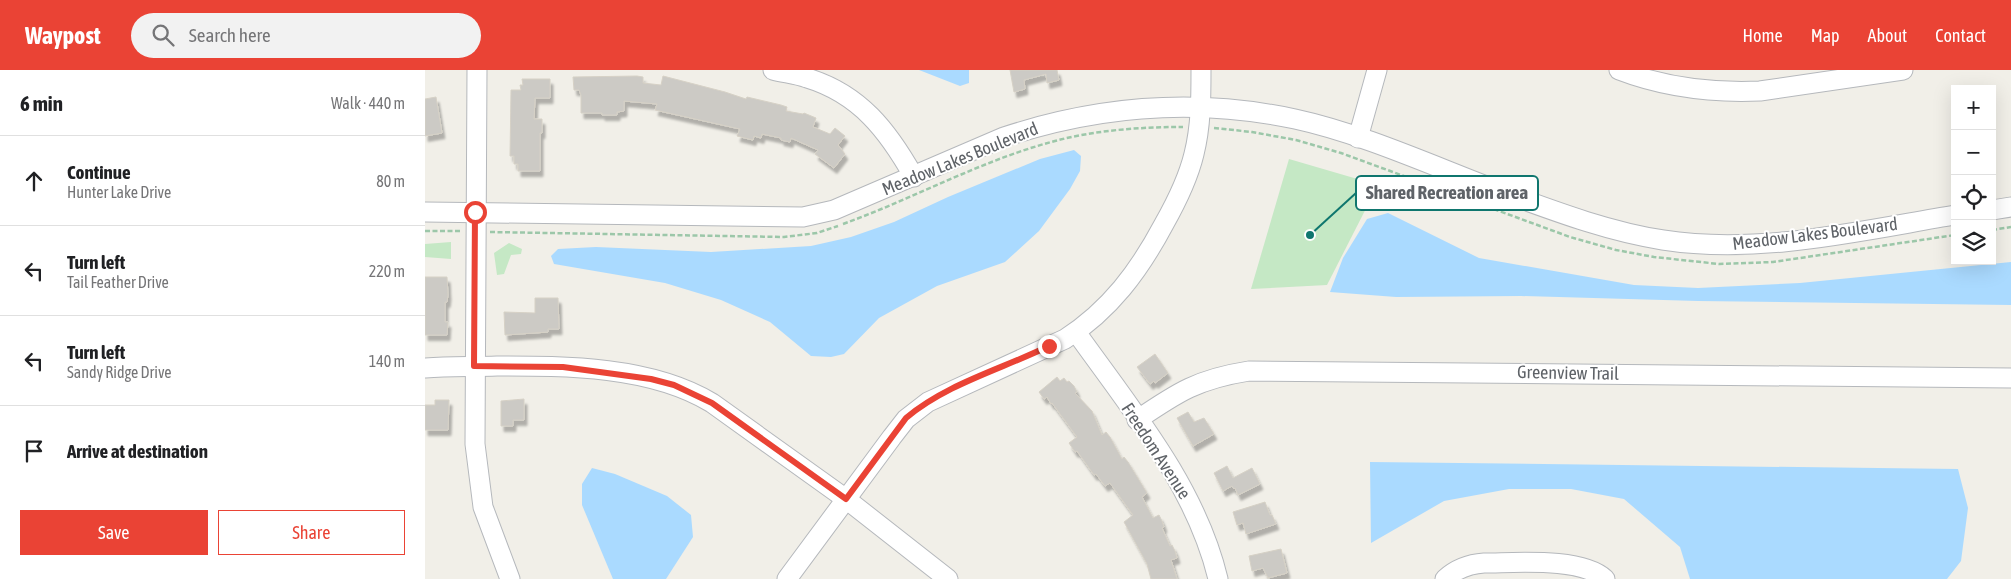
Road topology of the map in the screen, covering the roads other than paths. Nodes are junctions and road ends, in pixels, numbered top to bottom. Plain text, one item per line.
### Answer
1 (477, 70) edge
2 (773, 70) edge
3 (1201, 70) edge
4 (1377, 70) edge
5 (1619, 70) edge
6 (1903, 70) edge
7 (1201, 108) junction
8 (1359, 138) junction
9 (913, 177) junction
10 (2011, 207) edge
11 (1996, 209) edge
12 (425, 212) edge
13 (475, 212) junction
14 (1951, 216) edge
15 (1076, 332) junction
16 (474, 366) junction
17 (425, 368) edge
18 (2011, 378) edge
19 (1137, 420) junction
20 (846, 499) junction
21 (510, 579) edge
22 (787, 579) edge
23 (948, 579) edge
24 (1218, 579) edge
25 (1445, 579) edge
26 (1605, 579) edge

1 - 13 street
2 - 9 street
3 - 7 street
4 - 8 street
5 - 6 street
7 - 8 street, Meadow Lakes Boulevard
7 - 9 street, Meadow Lakes Boulevard
7 - 15 street
8 - 14 street, Meadow Lakes Boulevard
9 - 13 street, Meadow Lakes Boulevard
10 - 11 street
12 - 13 street, Meadow Lakes Boulevard
13 - 16 street
15 - 19 street, Freedom Avenue
15 - 20 street
16 - 17 street
16 - 20 street
16 - 21 street
18 - 19 street, Greenview Trail
19 - 24 street, Freedom Avenue
20 - 22 street
20 - 23 street
25 - 26 street

